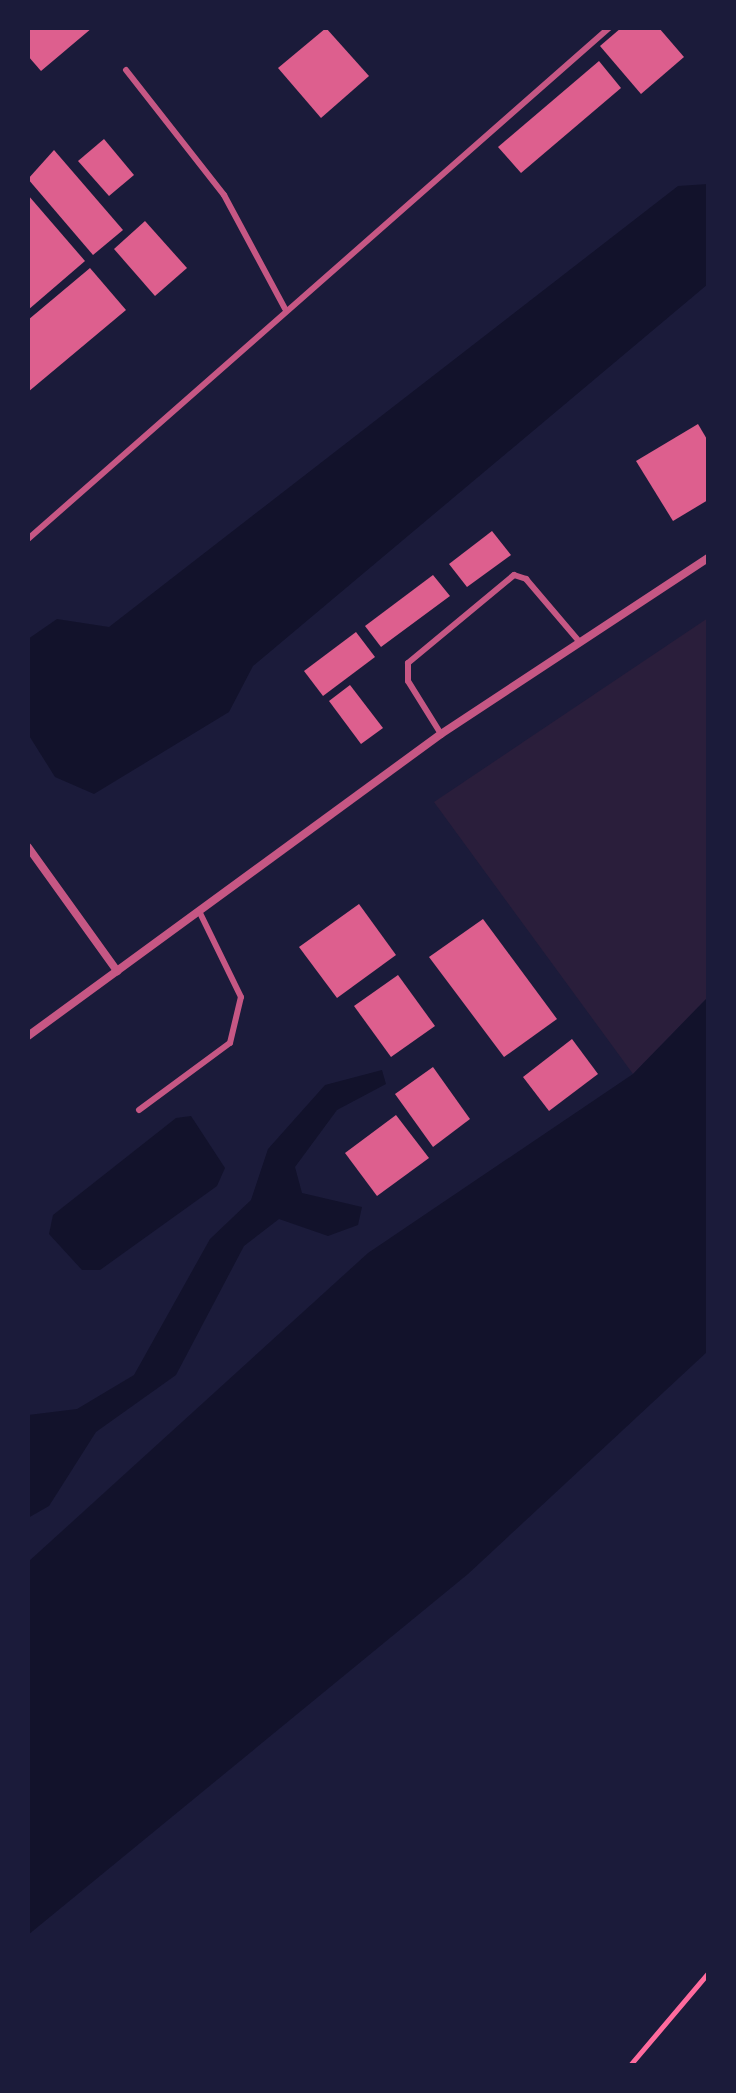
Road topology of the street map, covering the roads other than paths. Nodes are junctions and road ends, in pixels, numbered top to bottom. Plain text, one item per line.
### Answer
1 (609, 28) edge
2 (126, 70) dead end
3 (285, 309) junction
4 (28, 539) edge
5 (708, 558) edge
6 (577, 639) junction
7 (441, 734) junction
8 (28, 847) edge
9 (199, 911) junction
10 (117, 971) junction
11 (28, 1036) edge
12 (139, 1110) dead end

1 - 3 lane
2 - 3 lane
3 - 4 lane
5 - 6 street
6 - 7 street
6 - 7 lane
7 - 9 street
8 - 10 street
9 - 10 street
9 - 12 lane
10 - 11 street

